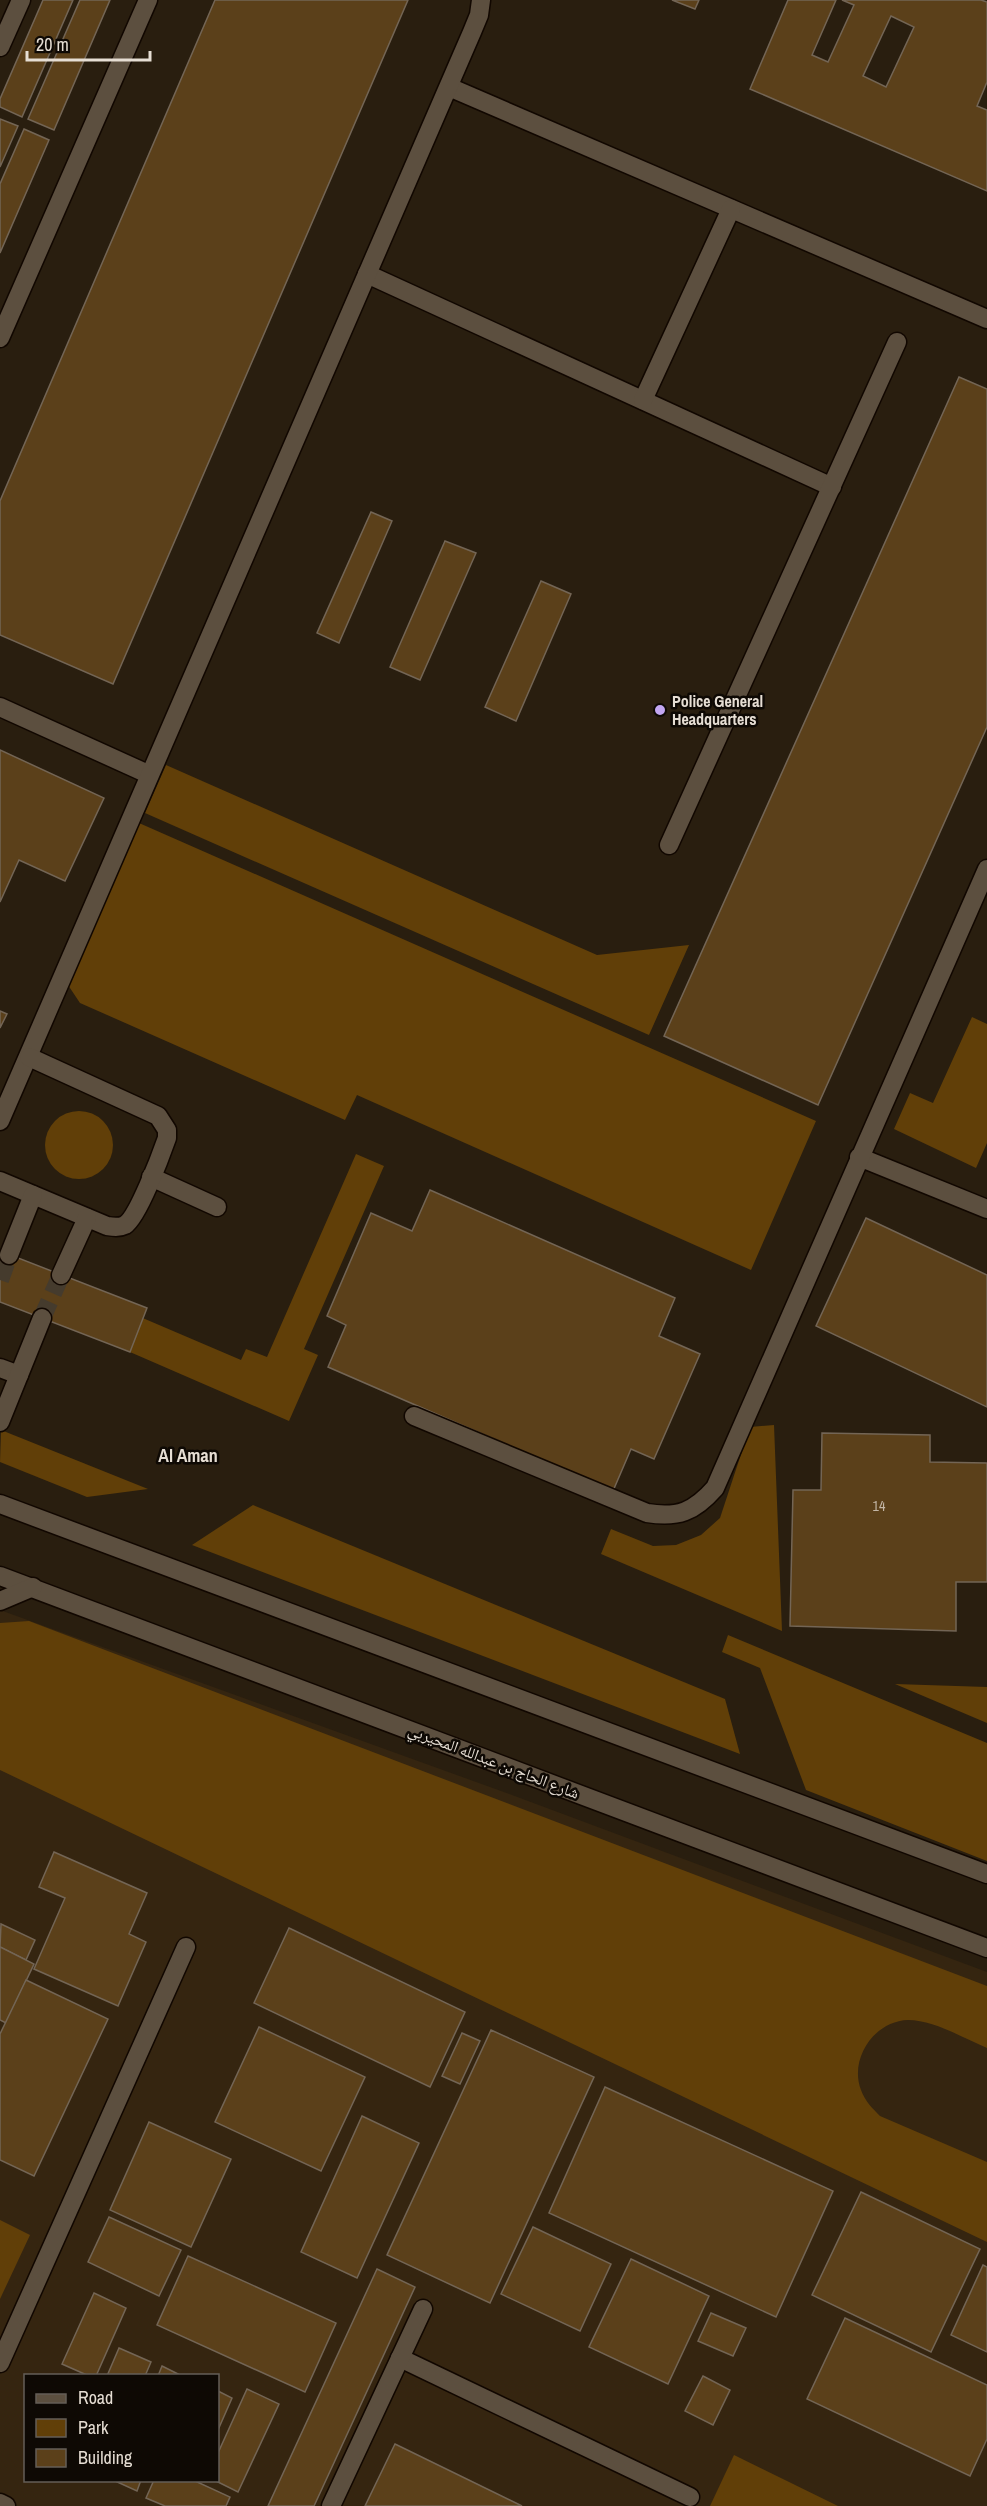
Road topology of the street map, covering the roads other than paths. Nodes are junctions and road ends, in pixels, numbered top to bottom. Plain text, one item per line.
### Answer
1 (21, 0) edge
2 (148, 0) edge
3 (481, 0) edge
4 (0, 47) edge
5 (448, 87) junction
6 (731, 209) junction
7 (367, 274) junction
8 (987, 319) edge
9 (0, 338) edge
10 (897, 342) dead end
11 (643, 400) junction
12 (832, 488) junction
13 (0, 707) edge
14 (148, 774) junction
15 (669, 845) dead end
16 (987, 869) edge
17 (28, 1057) junction
18 (0, 1121) edge
19 (859, 1156) junction
20 (151, 1177) junction
21 (0, 1181) edge
22 (33, 1195) junction
23 (217, 1207) dead end
24 (987, 1209) edge
25 (87, 1218) junction
26 (9, 1255) tunnel mouth
27 (61, 1275) tunnel mouth
28 (42, 1318) tunnel mouth
29 (0, 1368) edge
30 (18, 1375) junction
31 (414, 1416) dead end
32 (0, 1422) edge
33 (0, 1504) edge
34 (0, 1576) edge
35 (33, 1587) junction
36 (0, 1601) edge
37 (987, 1875) edge
38 (186, 1947) dead end
39 (987, 1948) edge
40 (423, 2309) dead end
41 (400, 2358) junction
42 (0, 2362) edge
43 (690, 2497) dead end
44 (0, 2503) edge
45 (6, 2506) edge
46 (330, 2506) edge

1 - 4 street
2 - 9 street
3 - 5 street
5 - 6 street
5 - 7 street
6 - 8 street
6 - 11 street
7 - 11 street
7 - 14 street
10 - 12 street
11 - 12 street
12 - 15 street
13 - 14 street
14 - 17 street
16 - 19 street
17 - 18 street
17 - 20 street
19 - 24 street
19 - 31 street
20 - 23 street
20 - 25 street
21 - 22 street
22 - 25 street
22 - 26 street
25 - 27 street
28 - 30 street
29 - 30 street
30 - 32 street
33 - 37 street
34 - 35 street, شارع الحاج بن عبدالله المحيربي
35 - 36 street
35 - 39 street, شارع الحاج بن عبدالله المحيربي
38 - 42 street
40 - 41 street
41 - 43 street
41 - 46 street
44 - 45 street

